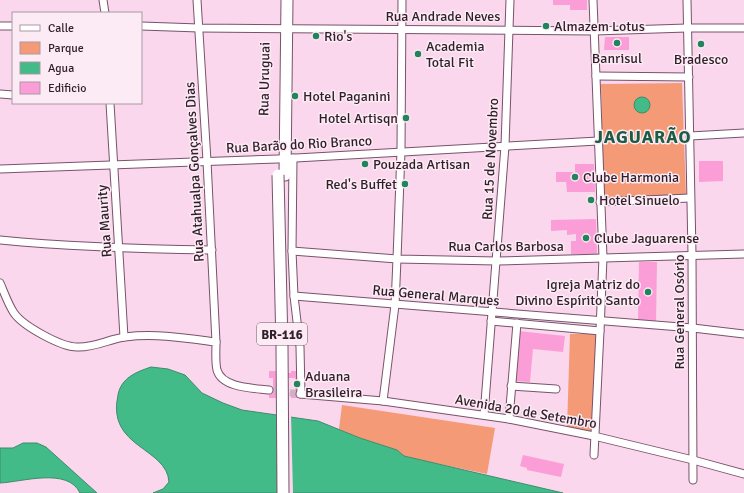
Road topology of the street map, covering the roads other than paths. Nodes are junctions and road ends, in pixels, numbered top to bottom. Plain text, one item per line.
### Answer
1 (103, 0) edge
2 (197, 0) edge
3 (280, 0) edge
4 (287, 0) edge
5 (402, 0) edge
6 (510, 0) edge
7 (593, 0) edge
8 (687, 0) edge
9 (104, 12) edge
10 (0, 26) edge
11 (12, 26) edge
12 (142, 26) edge
13 (199, 28) junction
14 (687, 28) junction
15 (744, 28) edge
16 (283, 29) junction
17 (402, 29) junction
18 (509, 30) junction
19 (594, 30) junction
20 (596, 76) junction
21 (689, 77) junction
22 (0, 94) edge
23 (12, 96) edge
24 (110, 104) edge
25 (744, 133) edge
26 (690, 136) junction
27 (598, 141) junction
28 (505, 146) junction
29 (401, 151) junction
30 (285, 159) junction
31 (207, 161) junction
32 (113, 166) junction
33 (0, 169) edge
34 (281, 175) junction
35 (690, 198) junction
36 (600, 202) junction
37 (0, 240) edge
38 (119, 248) junction
39 (212, 250) junction
40 (292, 251) junction
41 (692, 254) junction
42 (744, 254) edge
43 (603, 258) junction
44 (397, 259) junction
45 (497, 261) junction
46 (0, 283) edge
47 (294, 296) junction
48 (395, 304) junction
49 (492, 313) junction
50 (491, 321) junction
51 (601, 322) junction
52 (517, 323) junction
53 (693, 328) junction
54 (600, 331) junction
55 (744, 334) edge
56 (124, 337) junction
57 (216, 342) junction
58 (511, 386) junction
59 (556, 389) dead end
60 (269, 390) tunnel mouth
61 (383, 401) junction
62 (484, 415) junction
63 (509, 419) junction
64 (594, 436) junction
65 (594, 455) dead end
66 (693, 460) junction
67 (744, 474) edge
68 (693, 480) dead end
69 (283, 493) edge
70 (288, 493) edge

1 - 9 street
2 - 13 street, Rua Atahualpa Gonçalves Dias
3 - 16 highway, Rua Uruguai / BR-116
4 - 16 highway, Rua Uruguai / BR-116
5 - 17 street
6 - 18 street, Rua 15 de Novembro
7 - 19 street
8 - 14 street, Rua General Osório
10 - 11 street
12 - 13 street, Rua Andrade Neves
13 - 16 street, Rua Andrade Neves
13 - 31 street, Rua Atahualpa Gonçalves Dias
14 - 15 street, Rua Andrade Neves
14 - 19 street, Rua Andrade Neves
14 - 21 street, Rua General Osório
16 - 17 street, Rua Andrade Neves
16 - 30 highway, Rua Uruguai / BR-116
17 - 18 street, Rua Andrade Neves
17 - 29 street
18 - 19 street, Rua Andrade Neves
18 - 28 street, Rua 15 de Novembro
19 - 20 street
20 - 21 street
20 - 27 street
21 - 26 street, Rua General Osório
22 - 23 street
24 - 32 street, Rua Maurity
25 - 26 street
26 - 35 street, Rua General Osório
27 - 28 street, Rua Barão do Rio Branco
27 - 36 street
28 - 29 street, Rua Barão do Rio Branco
28 - 45 street, Rua 15 de Novembro
29 - 30 street, Rua Barão do Rio Branco
29 - 44 street
30 - 31 street, Rua Barão do Rio Branco
30 - 34 highway, BR-116
30 - 40 street
31 - 32 street, Rua Barão do Rio Branco
31 - 39 street, Rua Atahualpa Gonçalves Dias
32 - 33 street, Rua Barão do Rio Branco
32 - 38 street, Rua Maurity
34 - 69 highway, BR-116, bridge
34 - 70 highway, BR-116
35 - 36 street
35 - 41 street, Rua General Osório
36 - 43 street
37 - 38 street
38 - 39 street
38 - 56 street, Rua Maurity
39 - 57 street, Rua Atahualpa Gonçalves Dias
40 - 44 street, Rua Carlos Barbosa
40 - 47 street
41 - 42 street, Rua Carlos Barbosa
41 - 43 street, Rua Carlos Barbosa
41 - 53 street, Rua General Osório
43 - 45 street, Rua Carlos Barbosa
43 - 51 street
44 - 45 street, Rua Carlos Barbosa
44 - 48 street
45 - 49 street, Rua 15 de Novembro
46 - 56 street
47 - 48 street, Rua General Marques
47 - 61 street, Avenida 20 de Setembro
48 - 49 street, Rua General Marques
48 - 61 street
49 - 50 street, Rua 15 de Novembro
49 - 51 street, Rua General Marques
50 - 52 street
50 - 62 street, Rua 15 de Novembro
51 - 53 street, Rua General Marques
51 - 54 street
52 - 54 street
52 - 58 street
53 - 55 street, Rua General Marques
53 - 66 street, Rua General Osório
54 - 64 street
56 - 57 street
57 - 60 street, Rua Atahualpa Gonçalves Dias
58 - 59 street
58 - 63 street
61 - 62 street, Avenida 20 de Setembro
62 - 63 street, Avenida 20 de Setembro
63 - 64 street, Avenida 20 de Setembro
64 - 65 street
64 - 66 street, Avenida 20 de Setembro
66 - 67 street, Avenida 20 de Setembro
66 - 68 street, Rua General Osório

